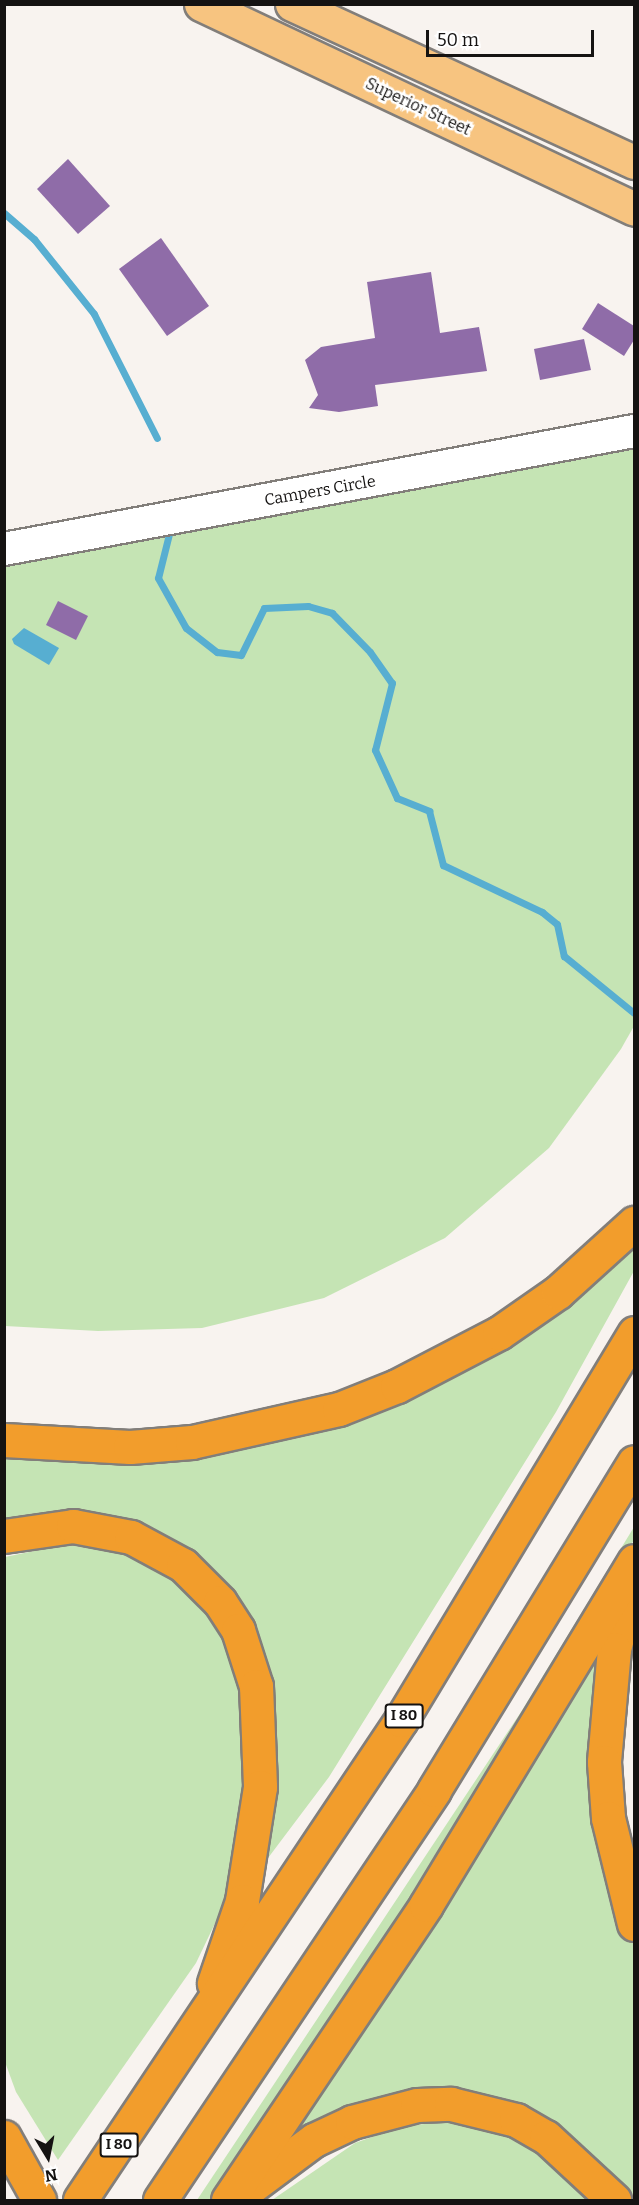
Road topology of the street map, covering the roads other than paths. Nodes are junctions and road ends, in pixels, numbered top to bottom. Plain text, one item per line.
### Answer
1 (201, 4) edge
2 (292, 4) edge
3 (634, 162) edge
4 (634, 209) edge
5 (634, 431) edge
6 (4, 549) edge
7 (634, 1223) edge
8 (634, 1333) edge
9 (4, 1440) edge
10 (634, 1462) edge
11 (4, 1536) edge
12 (634, 1562) edge
13 (634, 1581) edge
14 (634, 1924) edge
15 (157, 2090) junction
16 (4, 2137) edge
17 (39, 2200) edge
18 (80, 2200) edge
19 (160, 2200) edge
20 (228, 2200) edge
21 (238, 2200) edge
22 (614, 2200) edge

1 - 4 main road, Superior Street
2 - 3 main road
5 - 6 street, Campers Circle
7 - 9 highway
8 - 15 highway, I 80
10 - 19 highway
11 - 15 highway
12 - 20 highway
13 - 14 highway
15 - 18 highway, I 80
16 - 17 highway
21 - 22 highway

